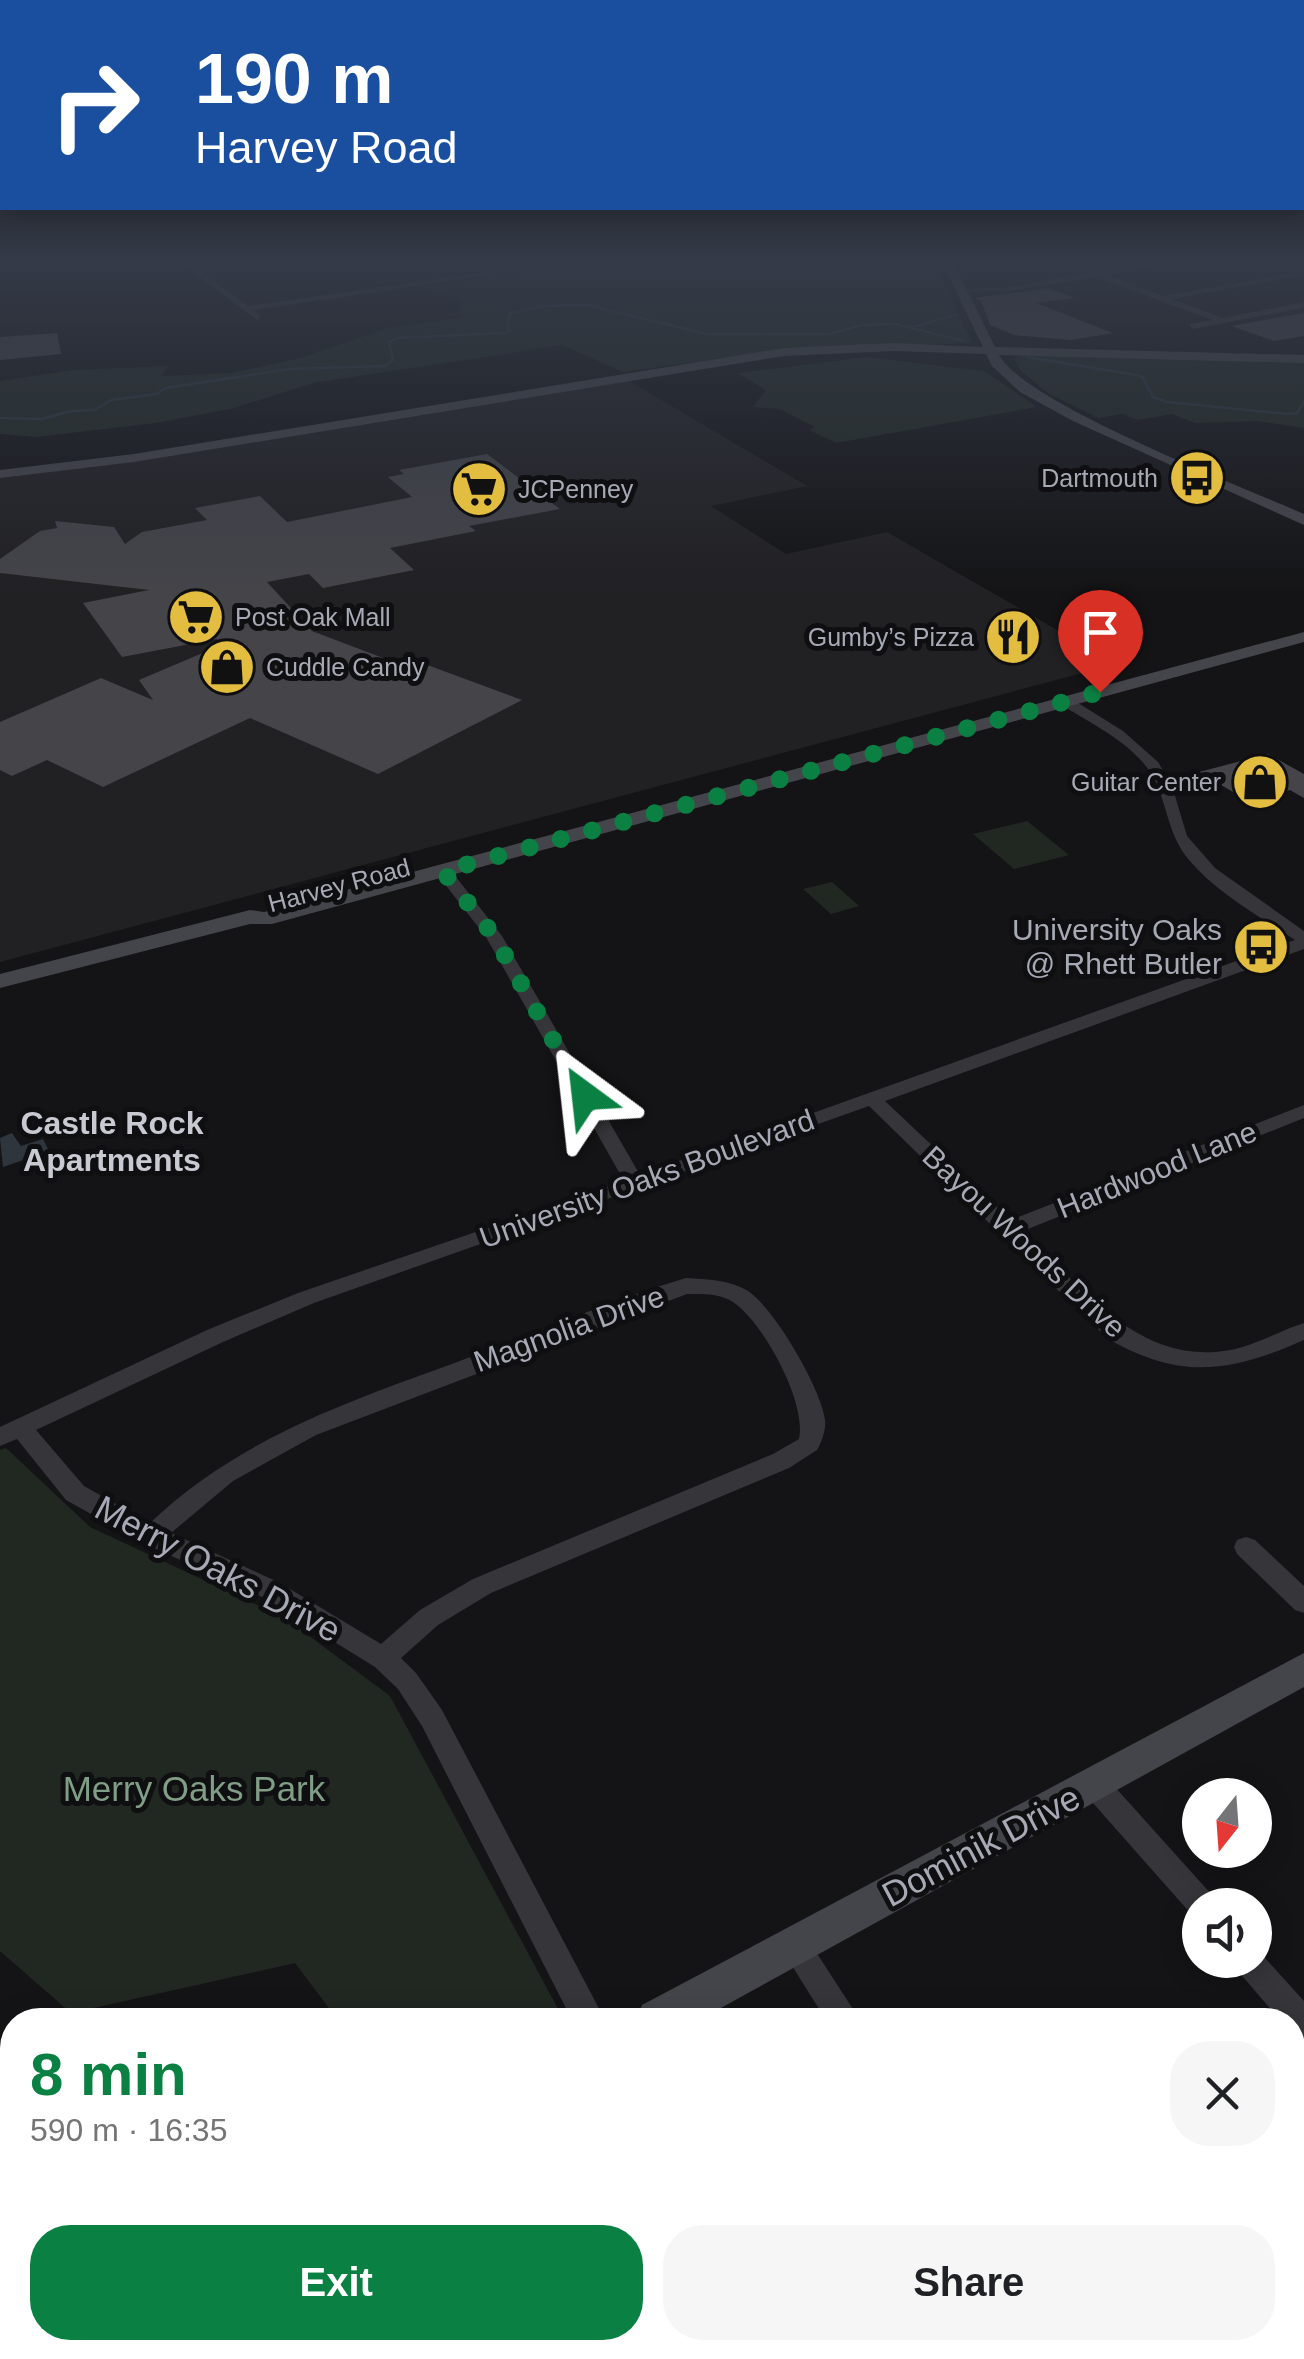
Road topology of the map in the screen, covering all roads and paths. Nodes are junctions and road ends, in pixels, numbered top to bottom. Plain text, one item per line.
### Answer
1 (637, 374) edge
2 (1009, 374) edge
3 (0, 474) edge
4 (1304, 520) edge
5 (1304, 631) edge
6 (1105, 678) junction
7 (1065, 701) junction
8 (962, 717) junction
9 (911, 743) junction
10 (728, 787) junction
11 (490, 844) junction
12 (443, 871) junction
13 (250, 917) junction
14 (1304, 941) edge
15 (0, 981) edge
16 (872, 1099) junction
17 (1304, 1111) edge
18 (635, 1183) junction
19 (1009, 1229) junction
20 (1304, 1331) edge
21 (11, 1433) edge
22 (152, 1536) junction
23 (1246, 1547) dead end
24 (1304, 1602) edge
25 (384, 1659) junction
26 (1304, 1670) edge
27 (1095, 1785) junction
28 (1187, 1888) edge
29 (794, 1945) junction
30 (1264, 1978) edge
31 (583, 2008) edge
32 (680, 2008) edge
33 (836, 2008) edge
34 (1289, 2008) edge

1 - 3 street
2 - 4 street
5 - 6 street, Harvey Road
5 - 7 street, Harvey Road
6 - 7 street
6 - 8 street, Harvey Road
7 - 9 street, Harvey Road
7 - 14 street
8 - 9 street
8 - 10 street, Harvey Road
9 - 10 street, Harvey Road
10 - 11 street, Harvey Road
10 - 12 street, Harvey Road
11 - 12 street
11 - 13 street, Harvey Road
12 - 13 street, Harvey Road
12 - 18 street
13 - 15 street, Harvey Road
14 - 16 street, University Oaks Boulevard
16 - 18 street, University Oaks Boulevard
16 - 19 street, Bayou Woods Drive
17 - 19 street, Hardwood Lane
18 - 21 street, University Oaks Boulevard
19 - 20 street, Bayou Woods Drive
21 - 22 street, Merry Oaks Drive
22 - 25 street, Merry Oaks Drive
22 - 25 street, Magnolia Drive
23 - 24 street
25 - 31 street, Merry Oaks Drive
26 - 27 street, Dominik Drive
27 - 28 street
27 - 29 street, Dominik Drive
29 - 32 street, Dominik Drive
29 - 33 street
30 - 34 street

